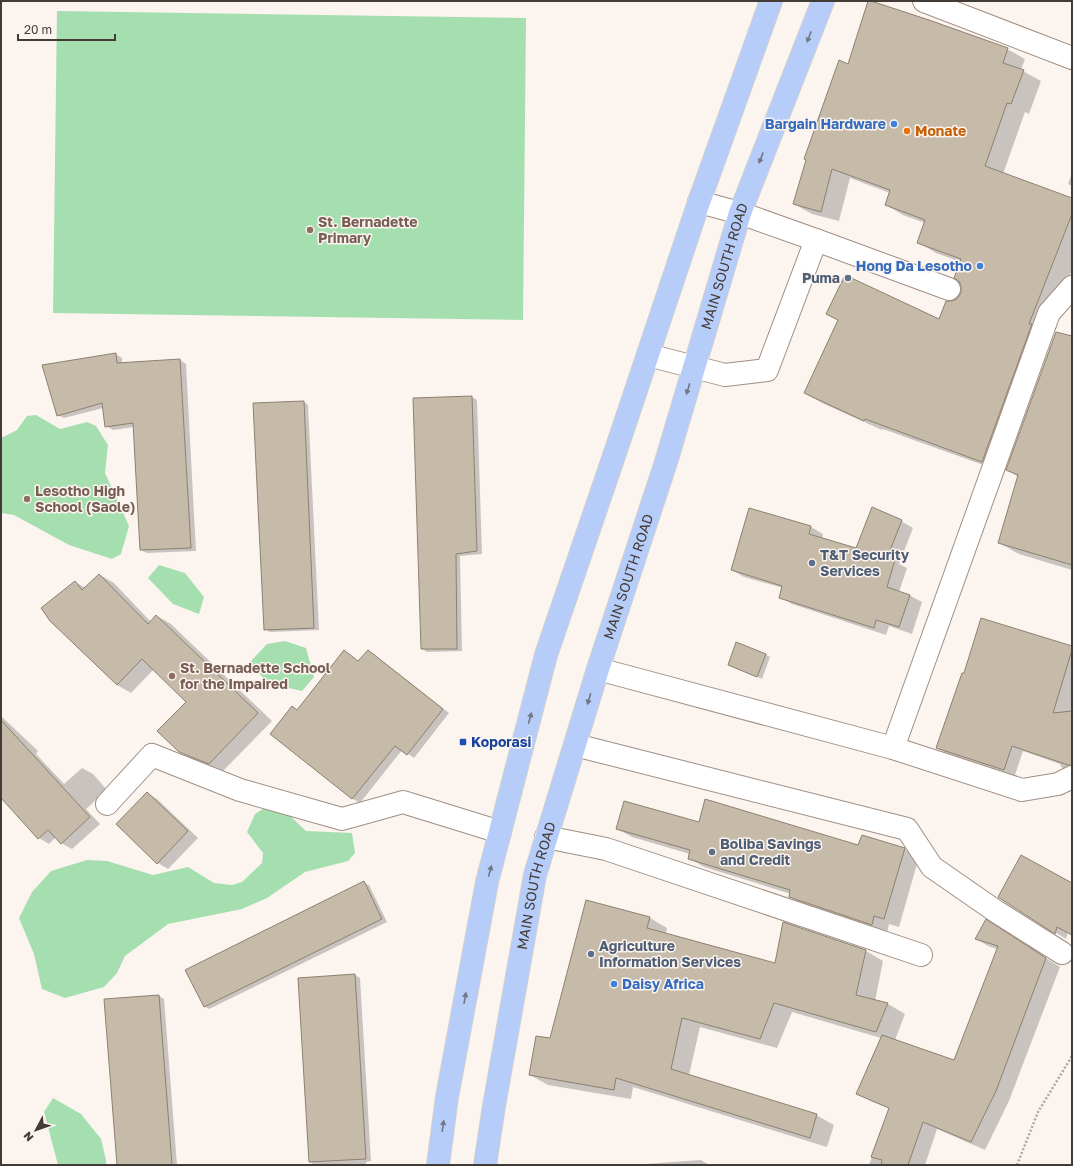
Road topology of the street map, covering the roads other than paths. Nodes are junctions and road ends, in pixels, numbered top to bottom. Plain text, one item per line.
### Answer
1 (771, 1) edge
2 (823, 1) edge
3 (924, 1) edge
4 (1072, 58) edge
5 (698, 202) junction
6 (740, 213) junction
7 (816, 240) junction
8 (1072, 287) edge
9 (949, 289) dead end
10 (648, 355) junction
11 (695, 366) junction
12 (598, 669) junction
13 (575, 745) junction
14 (893, 748) junction
15 (1072, 777) edge
16 (107, 804) dead end
17 (500, 832) junction
18 (546, 837) junction
19 (1062, 953) dead end
20 (921, 955) dead end
21 (438, 1165) edge
22 (485, 1165) edge

1 - 5 main road
2 -> 6 main road, MAIN SOUTH ROAD
3 - 4 street
5 - 6 street
5 - 10 main road
6 - 7 street
6 - 11 main road, MAIN SOUTH ROAD
7 - 9 street
7 - 11 street
8 - 14 street
10 - 11 street
17 -> 10 main road
11 -> 12 main road, MAIN SOUTH ROAD
12 -> 13 main road, MAIN SOUTH ROAD
12 - 14 street
13 - 18 main road, MAIN SOUTH ROAD
13 - 19 street
14 - 15 street
16 - 17 street
21 -> 17 main road
18 - 20 street
18 - 22 main road, MAIN SOUTH ROAD

